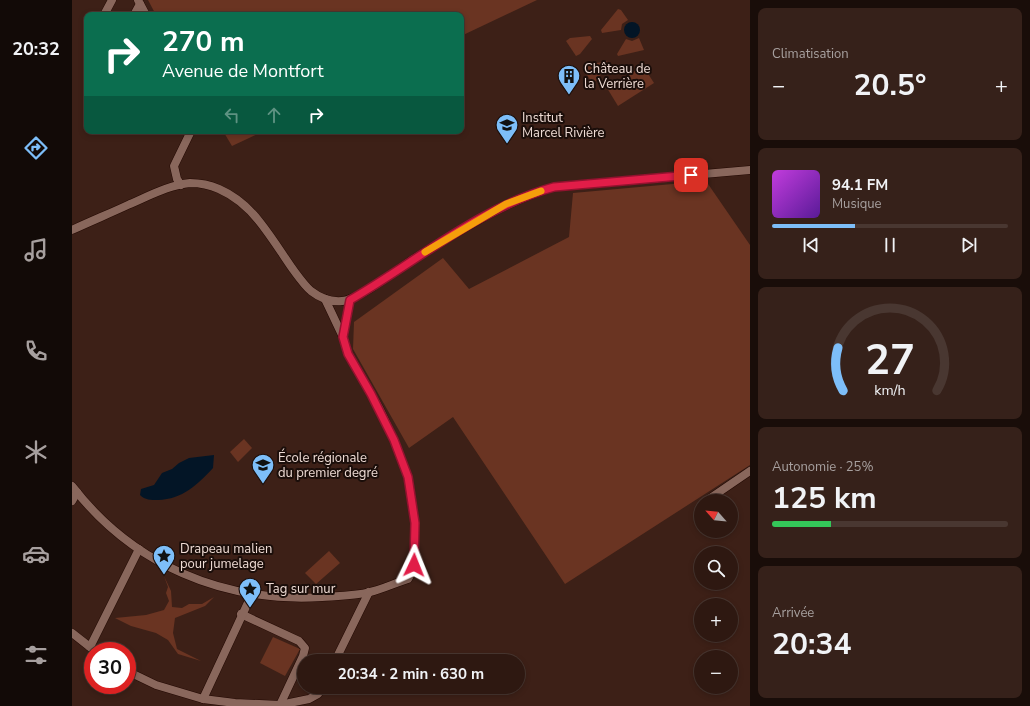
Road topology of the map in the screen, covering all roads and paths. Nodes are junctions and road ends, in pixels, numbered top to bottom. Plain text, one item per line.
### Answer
1 (112, 0) edge
2 (139, 2) edge
3 (106, 12) edge
4 (135, 12) edge
5 (144, 12) edge
6 (190, 134) edge
7 (750, 170) edge
8 (180, 184) junction
9 (72, 230) edge
10 (325, 299) junction
11 (350, 300) junction
12 (343, 337) junction
13 (750, 472) edge
14 (74, 489) edge
15 (716, 494) edge
16 (72, 501) edge
17 (139, 549) junction
18 (370, 592) junction
19 (252, 594) junction
20 (242, 614) junction
21 (72, 633) edge
22 (95, 642) edge
23 (84, 643) edge
24 (339, 654) edge
25 (136, 675) edge
26 (318, 694) edge
27 (203, 699) junction
28 (280, 705) edge

1 - 3 street
2 - 4 street
2 - 5 street
6 - 8 street
7 - 11 street
8 - 9 street
8 - 10 street
10 - 11 street
10 - 12 street
11 - 12 street
12 - 18 street
13 - 15 street
14 - 16 street
14 - 17 street
17 - 19 street
17 - 22 street
18 - 19 street
18 - 24 street
19 - 20 street
20 - 27 street
20 - 28 street
21 - 23 street
25 - 27 street
26 - 28 street
27 - 28 street

